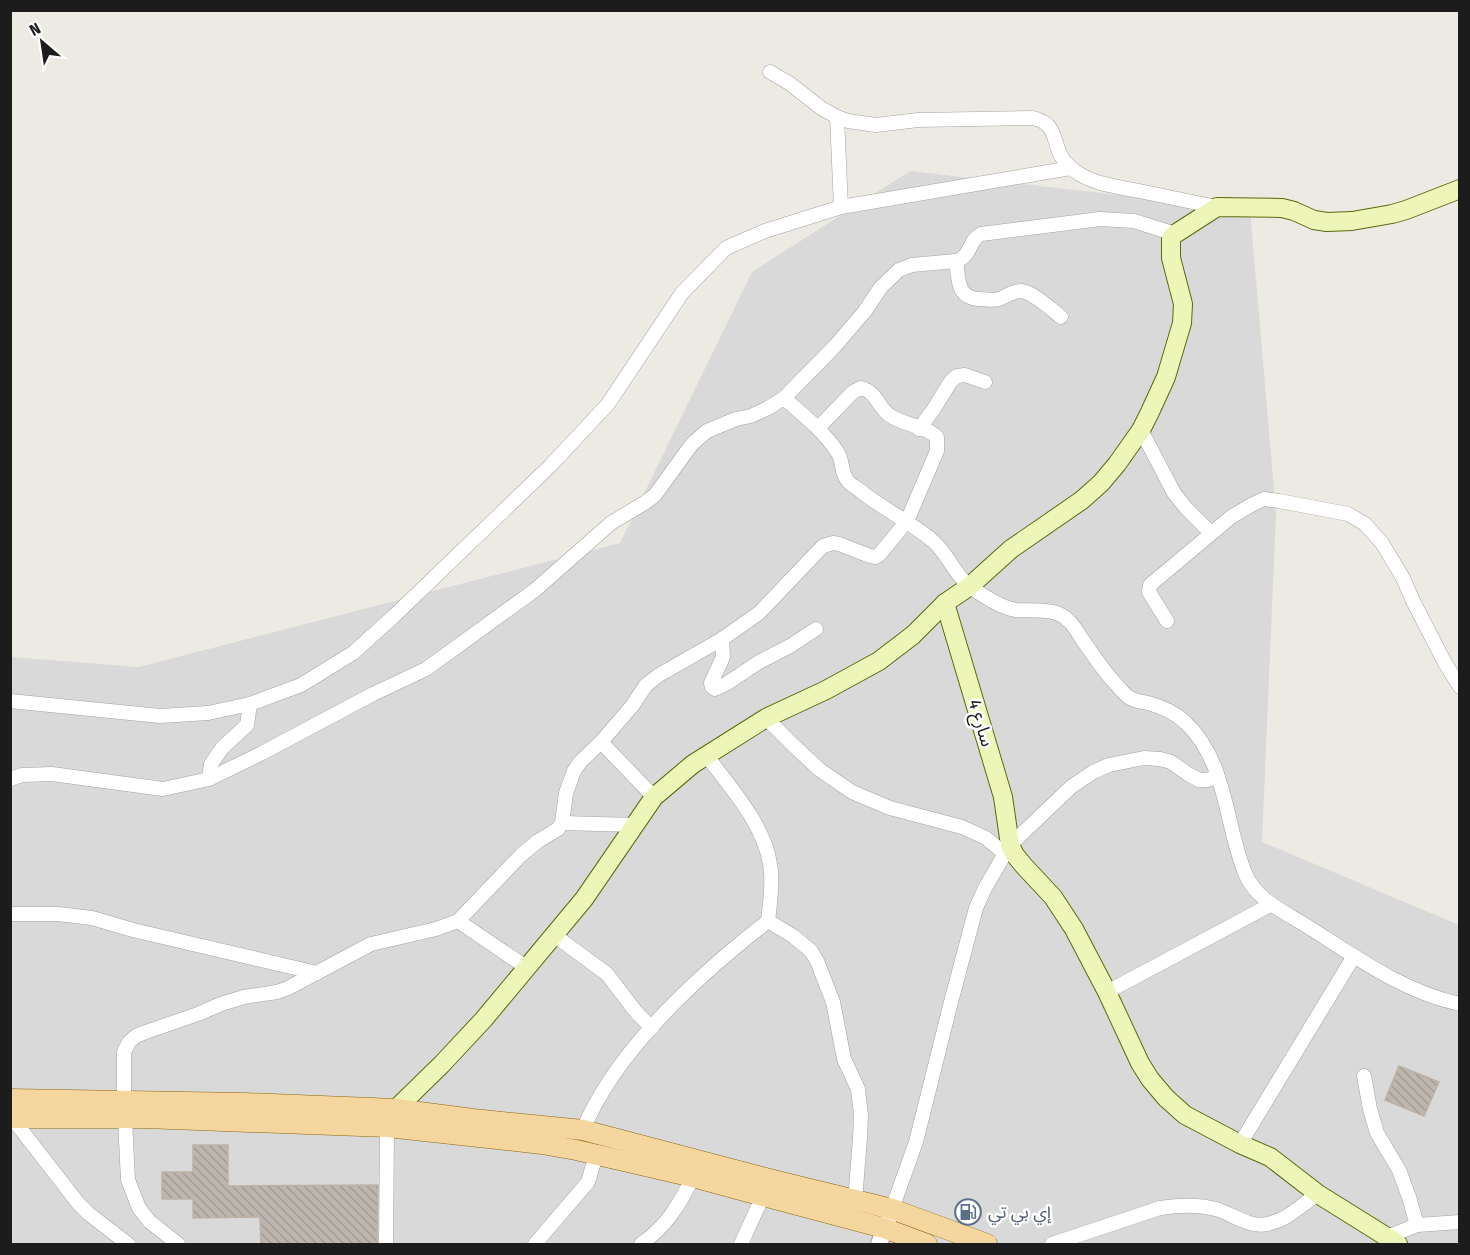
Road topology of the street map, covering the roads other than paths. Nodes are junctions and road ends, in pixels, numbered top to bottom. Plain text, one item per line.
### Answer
1 (770, 72) dead end
2 (837, 117) junction
3 (1071, 168) junction
4 (1460, 189) edge
5 (842, 207) junction
6 (1217, 207) junction
7 (1175, 234) junction
8 (956, 261) junction
9 (1061, 316) dead end
10 (985, 382) dead end
11 (784, 398) junction
12 (818, 428) junction
13 (919, 429) junction
14 (1141, 430) junction
15 (907, 521) junction
16 (1210, 533) junction
17 (970, 586) junction
18 (945, 603) junction
19 (1167, 621) dead end
20 (816, 629) dead end
21 (722, 639) junction
22 (1460, 687) edge
23 (10, 701) edge
24 (250, 704) junction
25 (766, 718) junction
26 (601, 742) junction
27 (706, 755) junction
28 (1217, 777) junction
29 (10, 779) edge
30 (209, 779) junction
31 (654, 797) junction
32 (562, 823) junction
33 (634, 825) junction
34 (1008, 849) junction
35 (1272, 904) junction
36 (10, 914) edge
37 (458, 921) junction
38 (768, 921) junction
39 (554, 935) junction
40 (1354, 956) junction
41 (526, 967) junction
42 (317, 973) junction
43 (1107, 992) junction
44 (1460, 1004) edge
45 (652, 1028) junction
46 (1364, 1076) dead end
47 (124, 1109) junction
48 (396, 1109) junction
49 (11, 1112) edge
50 (387, 1127) junction
51 (583, 1130) junction
52 (1240, 1144) junction
53 (596, 1155) junction
54 (693, 1178) junction
55 (1318, 1194) junction
56 (763, 1196) junction
57 (855, 1201) junction
58 (892, 1209) junction
59 (1460, 1222) edge
60 (1417, 1226) junction
61 (882, 1236) edge
62 (1392, 1241) edge
63 (128, 1245) edge
64 (178, 1245) edge
65 (386, 1245) edge
66 (535, 1245) edge
67 (641, 1245) edge
68 (741, 1245) edge
69 (927, 1245) edge
70 (987, 1245) edge
71 (1052, 1245) edge

1 - 2 street
2 - 3 street
2 - 5 street
3 - 5 street
3 - 6 street
4 - 6 main road
5 - 24 street
6 - 7 main road
7 - 8 street
7 - 14 main road
8 - 9 street
8 - 11 street
10 - 13 street
11 - 12 street
11 - 30 street
12 - 13 street
12 - 15 street
13 - 15 street
14 - 16 street
14 - 17 main road
15 - 17 street
15 - 21 street
16 - 19 street
16 - 22 street
17 - 18 main road
17 - 28 street
18 - 25 main road
18 - 34 main road, سارع 4
20 - 21 street
21 - 26 street
23 - 24 street
24 - 30 street
25 - 27 main road
25 - 34 street
26 - 31 street
26 - 32 street
27 - 31 main road
27 - 38 street
28 - 34 street
28 - 35 street
29 - 30 street
31 - 33 main road
32 - 33 street
32 - 37 street
33 - 39 main road
34 - 43 main road
34 - 58 street
35 - 40 street
35 - 43 street
36 - 42 street
37 - 41 street
37 - 42 street
38 - 45 street
38 - 57 street
39 - 41 main road
39 - 45 street
40 - 44 street
40 - 52 street
41 - 48 main road
42 - 47 street
43 - 52 main road
45 - 51 street
46 - 60 street
47 - 48 main road
47 - 49 main road
47 - 50 main road
47 - 64 street
48 - 50 main road
48 - 51 main road
49 - 63 street
50 - 53 main road
50 - 65 street
51 - 57 main road
52 - 55 main road
53 - 54 main road
53 - 66 street
54 - 56 main road
54 - 67 street
55 - 62 main road
55 - 71 street
56 - 61 main road
56 - 68 street
57 - 58 main road
58 - 61 street
58 - 70 main road
59 - 60 street
60 - 62 street
61 - 69 main road

